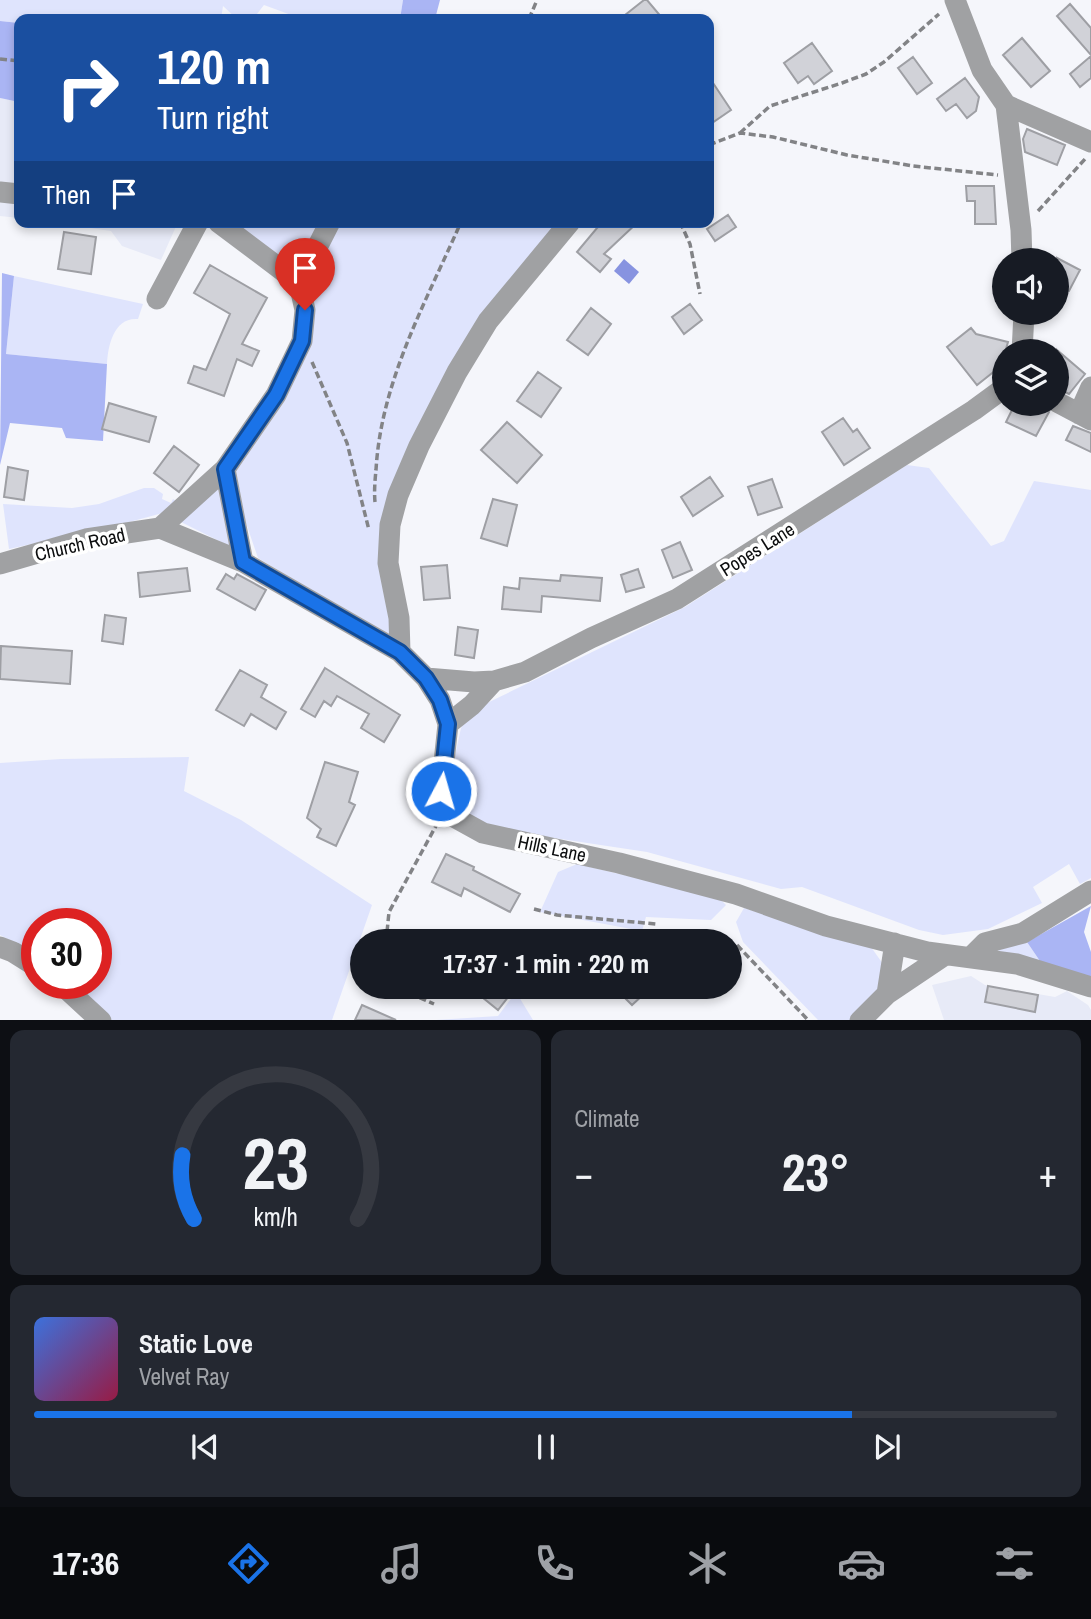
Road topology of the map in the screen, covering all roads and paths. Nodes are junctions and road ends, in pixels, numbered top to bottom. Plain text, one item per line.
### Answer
1 (950, 5) edge
2 (1006, 106) junction
3 (740, 133) junction
4 (1091, 142) edge
5 (714, 143) edge
6 (1091, 153) edge
7 (1014, 176) junction
8 (195, 228) edge
9 (226, 228) edge
10 (327, 228) edge
11 (458, 228) edge
12 (565, 228) edge
13 (683, 228) edge
14 (1021, 230) junction
15 (1022, 248) edge
16 (299, 284) junction
17 (700, 294) dead end
18 (158, 299) dead end
19 (302, 341) junction
20 (1091, 387) edge
21 (992, 396) edge
22 (1069, 408) edge
23 (1085, 417) edge
24 (225, 469) junction
25 (377, 511) dead end
26 (160, 528) junction
27 (370, 534) dead end
28 (243, 562) junction
29 (0, 564) edge
30 (400, 652) junction
31 (426, 678) junction
32 (495, 681) junction
33 (448, 724) junction
34 (447, 803) junction
35 (1091, 891) edge
36 (534, 909) dead end
37 (656, 924) dead end
38 (387, 929) edge
39 (894, 943) junction
40 (0, 947) edge
41 (742, 950) edge
42 (945, 954) junction
43 (21, 957) edge
44 (971, 957) junction
45 (1091, 987) edge
46 (887, 994) junction
47 (78, 999) edge
48 (423, 999) edge
49 (434, 1004) dead end
50 (101, 1020) edge
51 (808, 1020) edge
52 (860, 1020) edge

1 - 2 street
1 - 3 path
2 - 4 street
2 - 7 street
3 - 5 path
3 - 7 path
6 - 14 path
7 - 14 street
8 - 18 street
9 - 16 street
10 - 16 street
11 - 25 path
12 - 30 street
13 - 17 path
14 - 15 street
16 - 19 street
19 - 24 street
19 - 27 path
20 - 23 street
21 - 32 street, Popes Lane
22 - 23 street
24 - 26 street
24 - 28 street
26 - 28 street
26 - 29 street, Church Road
28 - 30 street
30 - 31 street
31 - 32 street, Popes Lane
31 - 33 street
32 - 33 street, Popes Lane
33 - 34 street
34 - 38 path
34 - 39 street, Hills Lane
35 - 44 street
36 - 37 path
39 - 42 street, Hills Lane
39 - 46 street
40 - 43 street
41 - 51 path
42 - 44 street, Hills Lane
42 - 46 street
44 - 45 street, Hills Lane
46 - 52 street
47 - 50 street
48 - 49 path

